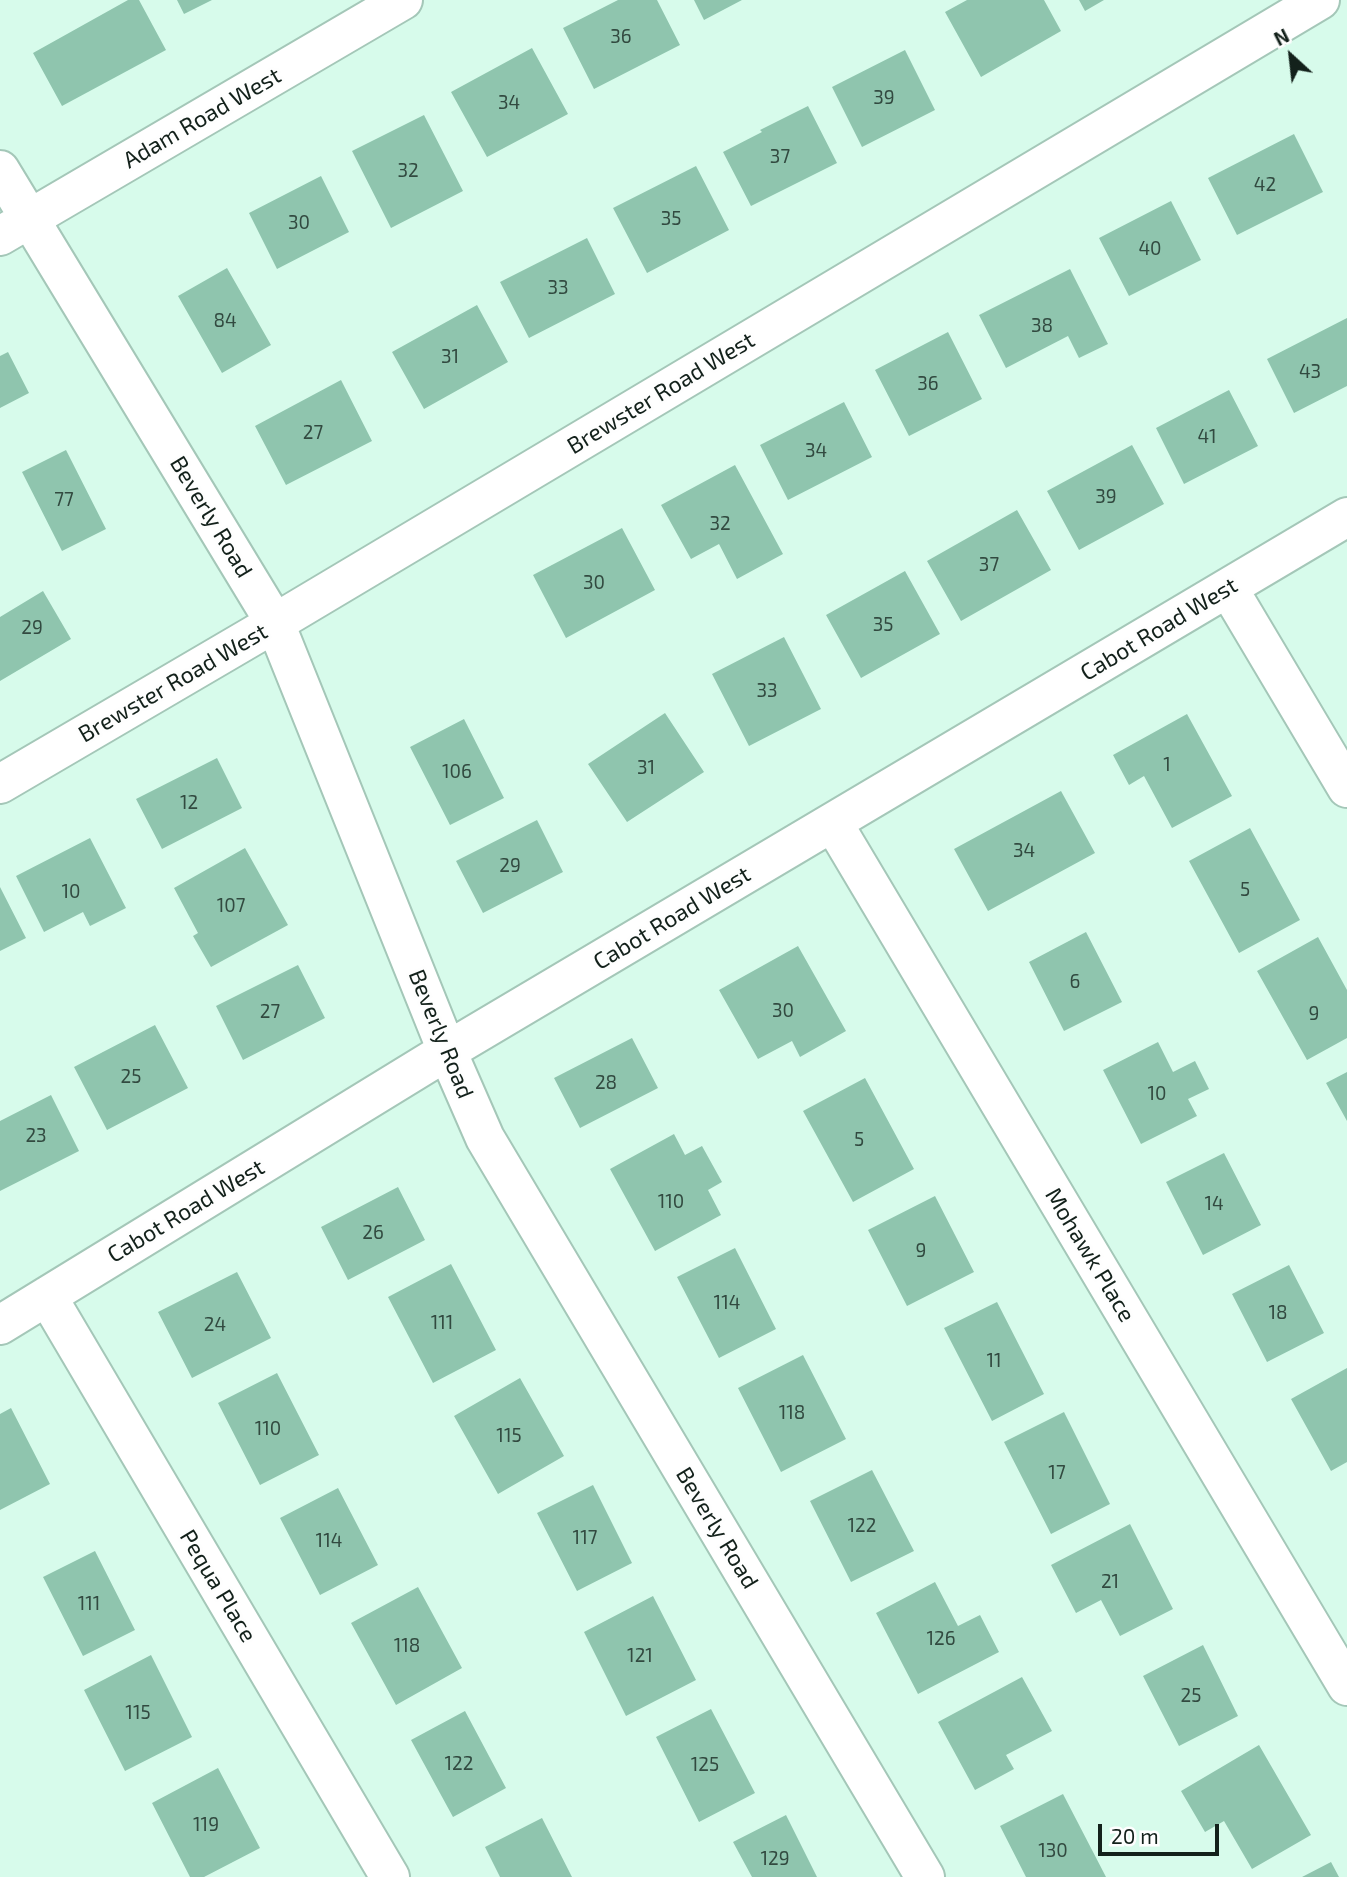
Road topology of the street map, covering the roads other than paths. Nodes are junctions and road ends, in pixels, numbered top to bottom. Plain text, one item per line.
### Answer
1 (403, 0) edge
2 (1320, 0) edge
3 (0, 170) edge
4 (15, 228) edge
5 (1347, 517) edge
6 (1228, 588) junction
7 (275, 623) junction
8 (0, 784) edge
9 (1347, 788) edge
10 (833, 823) junction
11 (447, 1051) junction
12 (47, 1296) junction
13 (0, 1325) edge
14 (1347, 1686) edge
15 (390, 1877) edge
16 (925, 1877) edge

1 - 4 street, Adam Road West
2 - 7 street, Brewster Road West
3 - 4 street, Beverly Road
4 - 7 street, Beverly Road
5 - 6 street, Cabot Road West
6 - 9 street
6 - 10 street, Cabot Road West
7 - 8 street, Brewster Road West
7 - 11 street, Beverly Road
10 - 11 street, Cabot Road West
10 - 14 street, Mohawk Place
11 - 12 street, Cabot Road West
11 - 16 street, Beverly Road
12 - 13 street, Cabot Road West
12 - 15 street, Pequa Place

